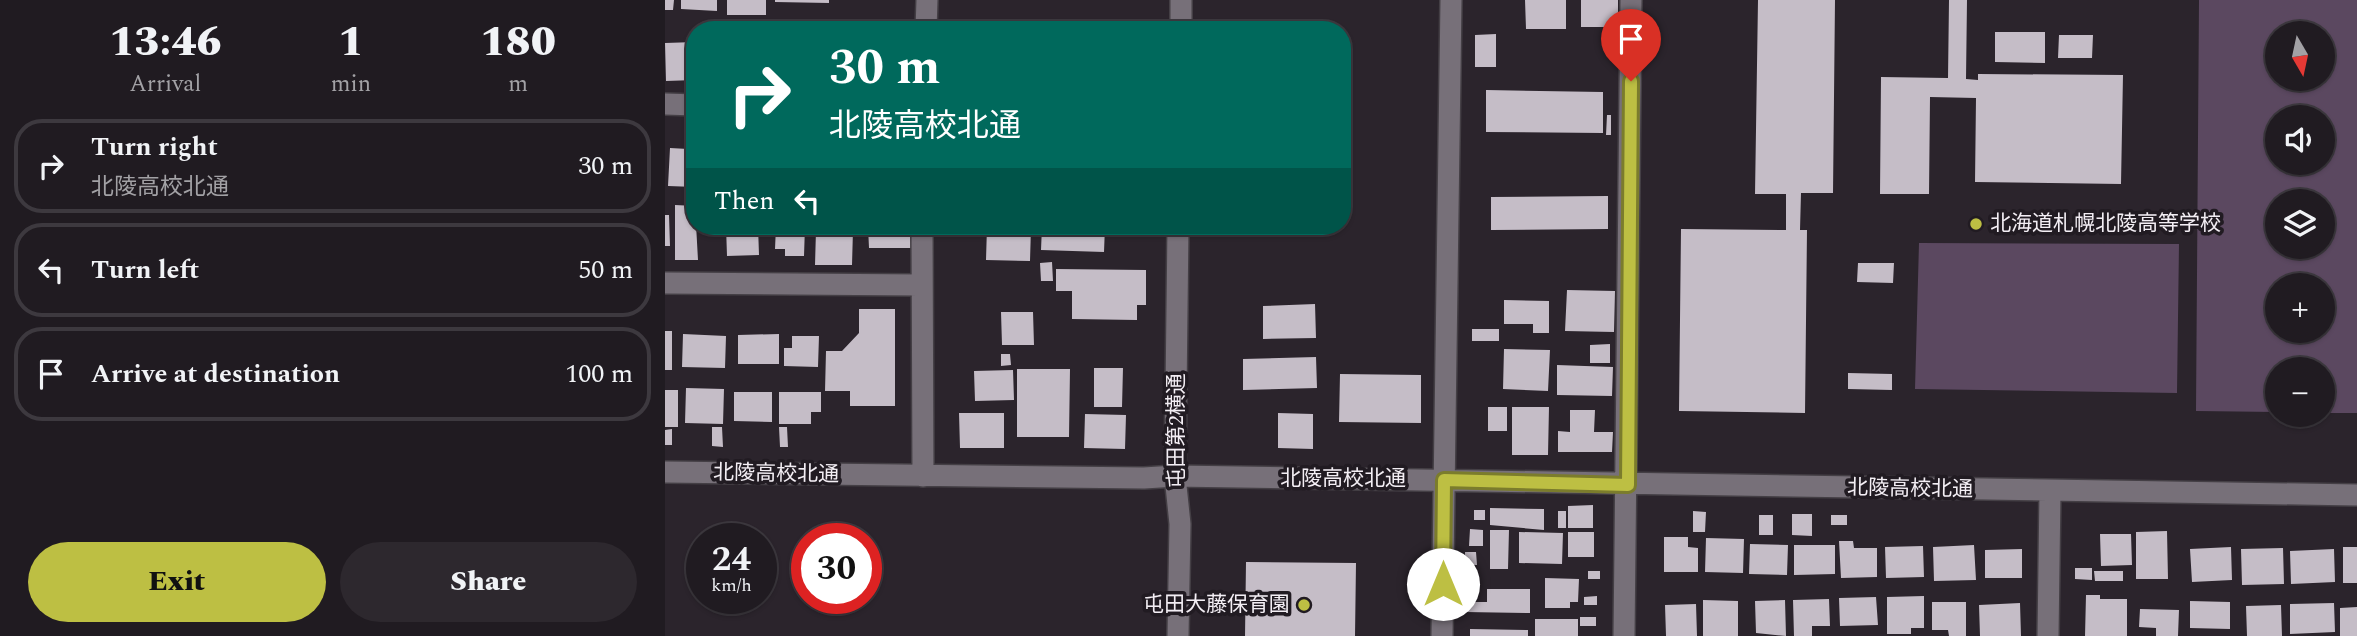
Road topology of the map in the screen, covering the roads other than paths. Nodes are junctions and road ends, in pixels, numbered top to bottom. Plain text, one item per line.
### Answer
1 (927, 0) edge
2 (1181, 0) edge
3 (1451, 0) edge
4 (1631, 0) edge
5 (926, 21) edge
6 (1181, 21) edge
7 (665, 104) edge
8 (686, 105) edge
9 (922, 235) edge
10 (1178, 235) edge
11 (665, 283) edge
12 (920, 285) junction
13 (665, 472) edge
14 (923, 476) junction
15 (1175, 476) junction
16 (1444, 480) junction
17 (1628, 485) junction
18 (2050, 491) junction
19 (2357, 495) edge
20 (1178, 636) edge
21 (1442, 636) edge
22 (1624, 636) edge
23 (2048, 636) edge

1 - 5 street
2 - 6 street
3 - 16 street
4 - 17 street
7 - 8 street
9 - 12 street
10 - 15 street, 屯田第2横通
11 - 12 street
12 - 14 street
13 - 14 street, 北陵高校北通
14 - 15 street, 北陵高校北通
15 - 16 street, 北陵高校北通
15 - 20 street, 屯田第2横通
16 - 17 street, 北陵高校北通
16 - 21 street
17 - 18 street, 北陵高校北通
17 - 22 street
18 - 19 street, 北陵高校北通
18 - 23 street

